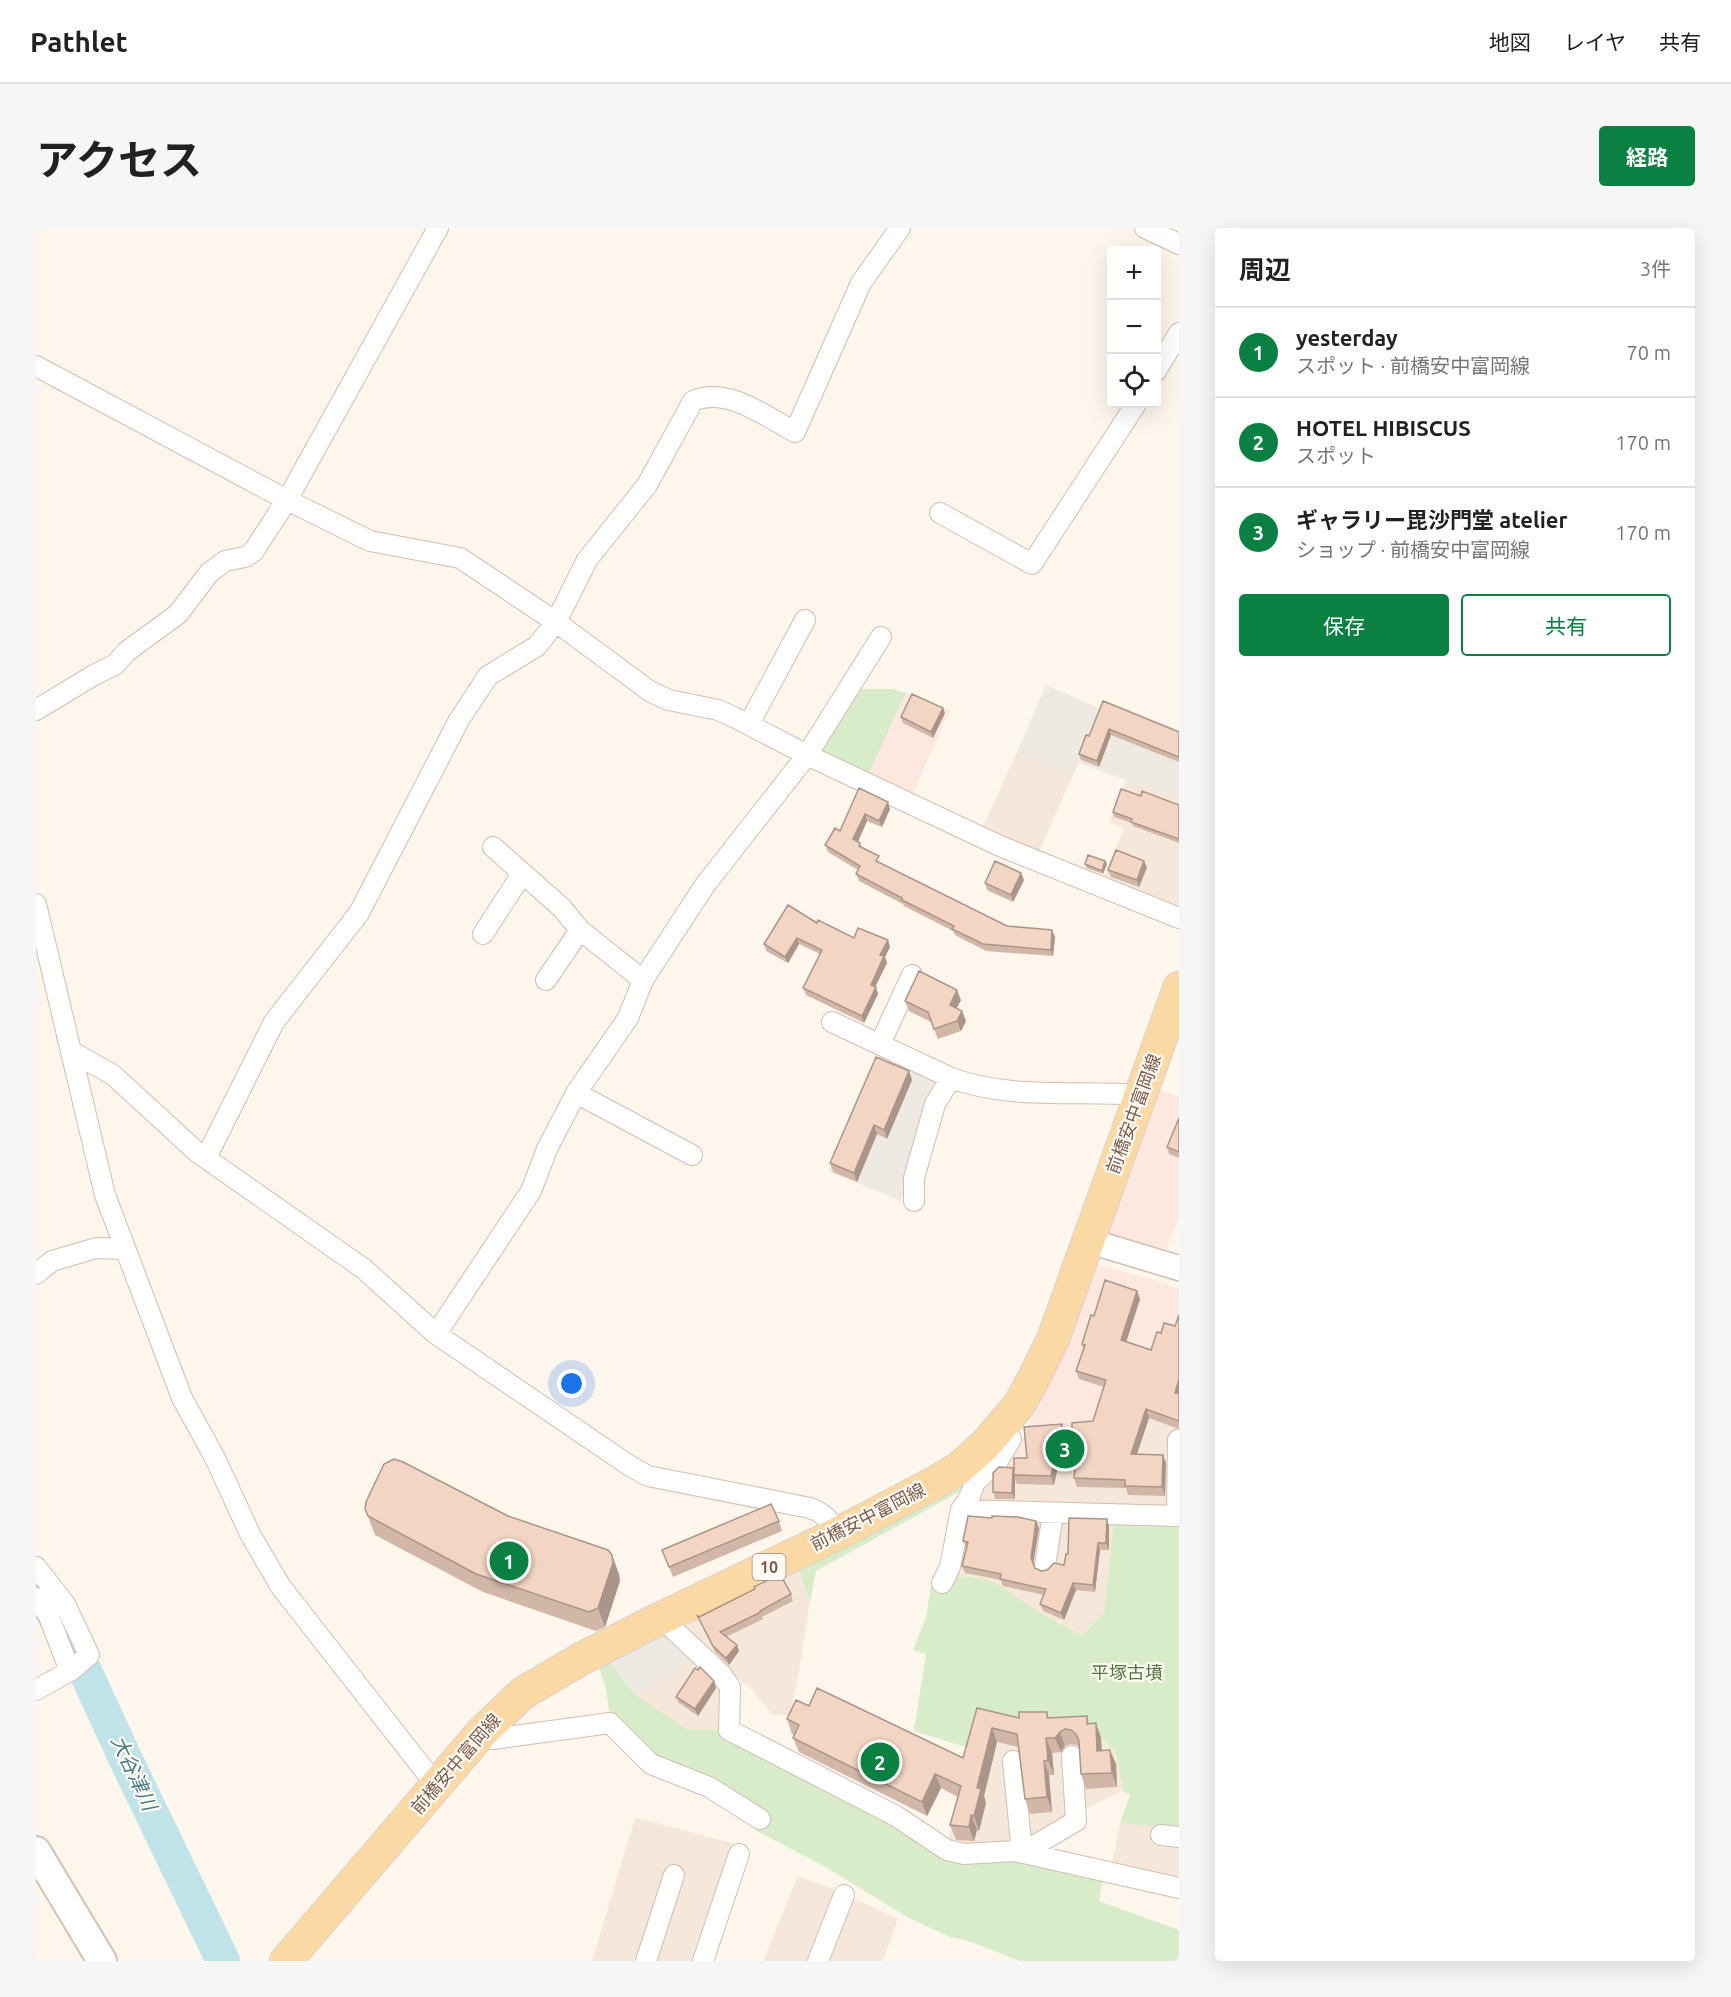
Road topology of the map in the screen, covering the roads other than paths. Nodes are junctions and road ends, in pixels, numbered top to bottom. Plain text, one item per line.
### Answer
1 (438, 228) edge
2 (900, 228) edge
3 (1146, 228) edge
4 (1179, 244) edge
5 (1179, 333) edge
6 (1161, 363) edge
7 (36, 366) edge
8 (1133, 408) edge
9 (287, 500) junction
10 (940, 513) dead end
11 (805, 620) dead end
12 (556, 622) junction
13 (881, 637) dead end
14 (36, 710) edge
15 (749, 724) junction
16 (807, 754) junction
17 (493, 847) dead end
18 (522, 874) junction
19 (36, 904) edge
20 (1179, 918) edge
21 (580, 930) junction
22 (483, 934) dead end
23 (912, 975) dead end
24 (546, 980) dead end
25 (644, 980) junction
26 (1179, 988) edge
27 (832, 1022) dead end
28 (880, 1044) junction
29 (71, 1051) junction
30 (951, 1078) junction
31 (576, 1093) junction
32 (1141, 1095) junction
33 (692, 1155) dead end
34 (207, 1158) junction
35 (914, 1201) dead end
36 (1089, 1241) junction
37 (125, 1249) junction
38 (1179, 1268) edge
39 (36, 1274) edge
40 (436, 1334) junction
41 (1003, 1425) junction
42 (1178, 1440) edge
43 (961, 1510) junction
44 (1053, 1513) junction
45 (1178, 1516) edge
46 (837, 1534) junction
47 (1045, 1566) dead end
48 (36, 1567) edge
49 (942, 1583) dead end
50 (36, 1598) edge
51 (661, 1618) junction
52 (77, 1666) junction
53 (36, 1690) edge
54 (482, 1732) junction
55 (1072, 1756) dead end
56 (1014, 1761) dead end
57 (436, 1785) junction
58 (760, 1819) dead end
59 (36, 1851) edge
60 (1022, 1853) junction
61 (739, 1854) dead end
62 (674, 1875) dead end
63 (1179, 1888) edge
64 (844, 1895) dead end
65 (102, 1961) edge
66 (286, 1961) edge
67 (646, 1961) edge
68 (703, 1961) edge
69 (818, 1961) edge

1 - 9 street
2 - 12 street
3 - 4 street
5 - 6 street
7 - 9 street
8 - 10 street
9 - 12 street
9 - 14 street
11 - 15 street
12 - 15 street
12 - 34 street
13 - 16 street
15 - 16 street
16 - 20 street
16 - 25 street
17 - 18 street
18 - 21 street
18 - 22 street
19 - 29 street
21 - 24 street
21 - 25 street
23 - 28 street
25 - 31 street
26 - 32 main road, 前橋安中富岡線 / 10
27 - 28 street
28 - 30 street
29 - 34 street
29 - 37 street
30 - 32 street
30 - 35 street
31 - 33 street
31 - 40 street
32 - 36 main road, 前橋安中富岡線 / 10
34 - 40 street
36 - 38 street
36 - 41 main road, 前橋安中富岡線 / 10
37 - 39 street
37 - 57 street
40 - 46 street
41 - 43 street
41 - 46 main road, 前橋安中富岡線 / 10
42 - 45 street
43 - 44 street
43 - 49 street
44 - 45 street
44 - 47 street
46 - 51 main road, 前橋安中富岡線 / 10
48 - 52 street
50 - 52 street
51 - 54 main road, 前橋安中富岡線 / 10
51 - 60 street
52 - 53 street
54 - 57 main road, 前橋安中富岡線 / 10
54 - 58 street
55 - 60 street
56 - 60 street
57 - 66 main road, 前橋安中富岡線 / 10
59 - 65 main road
60 - 63 street
61 - 68 street
62 - 67 street
64 - 69 street

